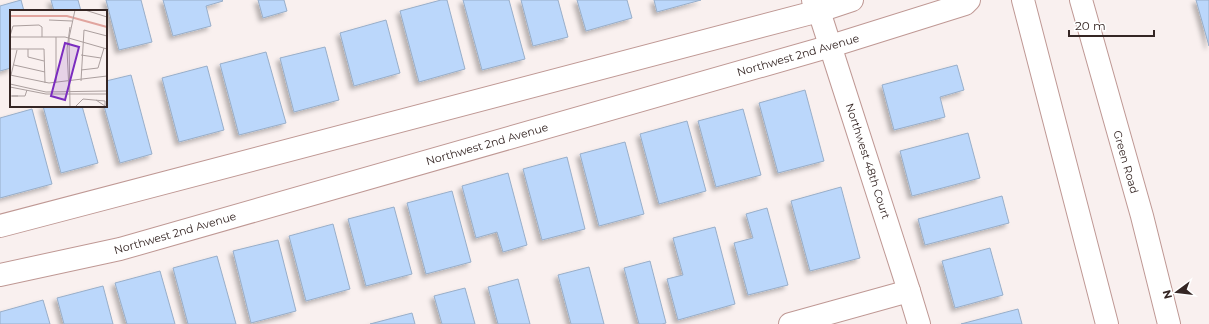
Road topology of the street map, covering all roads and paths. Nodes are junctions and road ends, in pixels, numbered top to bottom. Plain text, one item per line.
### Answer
1 (852, 0) edge
2 (970, 0) edge
3 (1023, 0) edge
4 (1081, 0) edge
5 (816, 6) edge
6 (831, 46) junction
7 (0, 226) edge
8 (0, 275) edge
9 (909, 291) junction
10 (790, 324) edge
11 (919, 324) edge
12 (1107, 324) edge
13 (1169, 324) edge

1 - 5 street
2 - 6 street, Northwest 2nd Avenue
3 - 12 street
4 - 13 street, Green Road
5 - 6 street, Northwest 48th Court
5 - 7 street
6 - 8 street, Northwest 2nd Avenue
6 - 9 street, Northwest 48th Court
9 - 10 street
9 - 11 street, Northwest 48th Court

